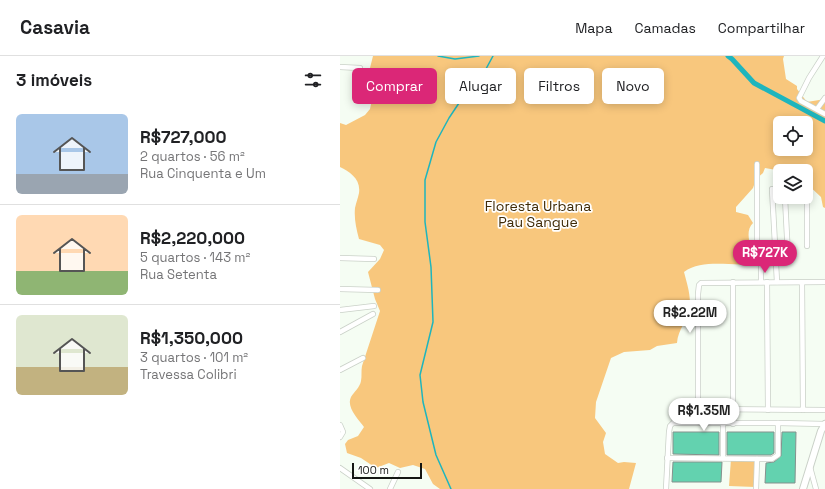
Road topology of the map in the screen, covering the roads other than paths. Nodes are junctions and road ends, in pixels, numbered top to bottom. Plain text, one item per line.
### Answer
1 (823, 56) edge
2 (340, 67) edge
3 (360, 68) dead end
4 (825, 98) edge
5 (817, 109) junction
6 (825, 114) edge
7 (757, 164) dead end
8 (772, 189) dead end
9 (807, 246) dead end
10 (340, 258) edge
11 (374, 259) dead end
12 (776, 260) junction
13 (733, 282) junction
14 (761, 282) junction
15 (767, 282) junction
16 (777, 282) junction
17 (802, 282) junction
18 (825, 282) edge
19 (340, 289) edge
20 (378, 290) dead end
21 (374, 306) dead end
22 (340, 310) edge
23 (373, 314) dead end
24 (340, 332) edge
25 (363, 358) dead end
26 (340, 370) edge
27 (734, 409) junction
28 (768, 410) junction
29 (803, 410) junction
30 (825, 410) edge
31 (778, 422) junction
32 (723, 424) junction
33 (733, 424) junction
34 (825, 424) edge
35 (340, 425) edge
36 (340, 437) edge
37 (667, 458) junction
38 (723, 458) junction
39 (757, 459) junction
40 (810, 467) junction
41 (340, 468) edge
42 (398, 472) dead end
43 (370, 489) edge
44 (390, 489) edge
45 (666, 489) edge
46 (756, 489) edge
47 (803, 489) edge
48 (816, 489) edge

1 - 5 street
2 - 3 street
4 - 5 street
5 - 6 street
7 - 14 street
8 - 12 street
9 - 12 street
10 - 11 street
12 - 16 street
13 - 14 street
13 - 27 street
13 - 27 street
14 - 15 street
15 - 16 street
15 - 28 street
16 - 17 street
17 - 18 street
17 - 29 street
19 - 20 street
21 - 22 street
23 - 24 street
25 - 26 street
27 - 28 street
27 - 33 street
28 - 29 street
29 - 30 street
31 - 33 street
31 - 34 street
31 - 39 street
32 - 33 street
32 - 37 street
32 - 38 street
34 - 40 main road
35 - 36 street
37 - 38 street
37 - 45 street
38 - 39 street
39 - 46 street
40 - 47 main road
40 - 48 street
41 - 43 street
42 - 44 street

